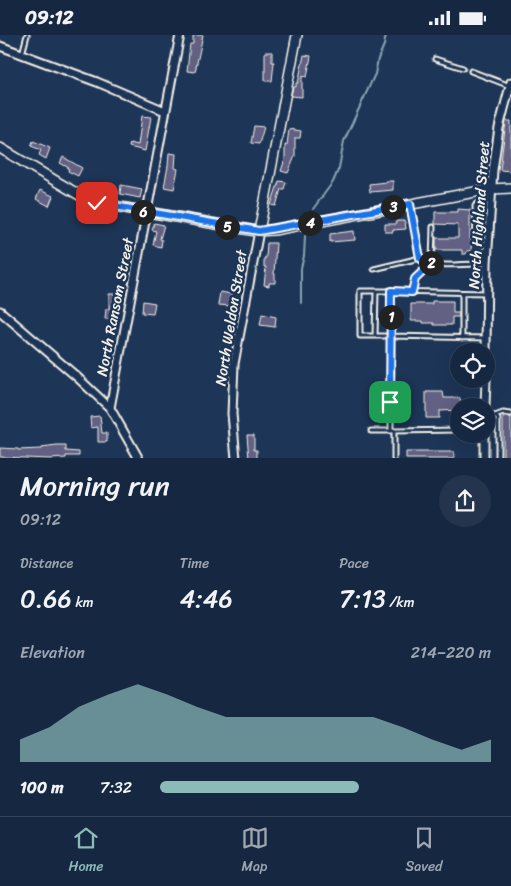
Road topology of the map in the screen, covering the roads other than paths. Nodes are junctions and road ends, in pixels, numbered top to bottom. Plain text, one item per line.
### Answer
1 (27, 35) edge
2 (180, 35) edge
3 (297, 35) edge
4 (0, 46) edge
5 (22, 54) junction
6 (435, 59) dead end
7 (463, 68) dead end
8 (471, 71) dead end
9 (510, 84) edge
10 (165, 111) junction
11 (0, 148) edge
12 (511, 187) edge
13 (491, 189) junction
14 (491, 201) junction
15 (410, 204) junction
16 (147, 213) junction
17 (433, 227) dead end
18 (259, 231) junction
19 (488, 244) junction
20 (420, 258) junction
21 (432, 263) junction
22 (487, 263) junction
23 (374, 269) dead end
24 (376, 291) junction
25 (391, 291) junction
26 (412, 292) junction
27 (462, 293) junction
28 (487, 293) junction
29 (0, 311) edge
30 (375, 336) junction
31 (391, 336) junction
32 (462, 338) junction
33 (486, 338) junction
34 (486, 343) edge
35 (110, 408) junction
36 (511, 414) edge
37 (496, 416) joint
38 (450, 430) edge
39 (371, 431) dead end
40 (392, 431) junction
41 (484, 443) edge
42 (139, 458) edge
43 (236, 458) edge
44 (394, 458) edge
45 (484, 458) edge
46 (498, 458) edge

1 - 5 lane
2 - 10 street, North Ransom Street
3 - 18 street, North Weldon Street
4 - 5 street
5 - 10 street
6 - 7 lane
8 - 9 lane
9 - 13 street, North Highland Street
10 - 16 street, North Ransom Street
11 - 16 street
12 - 13 street
13 - 14 street, North Highland Street
13 - 15 street
14 - 19 street, North Highland Street
14 - 19 lane
15 - 18 street
15 - 20 lane
16 - 18 street
16 - 35 street, North Ransom Street
17 - 21 lane
18 - 43 street, North Weldon Street
19 - 22 street, North Highland Street
20 - 21 lane
20 - 23 lane
21 - 22 lane
21 - 26 lane
22 - 28 street, North Highland Street
24 - 25 lane
24 - 30 lane
24 - 30 lane
25 - 26 lane
25 - 31 lane
26 - 27 lane
27 - 28 lane
27 - 32 lane
28 - 33 street, North Highland Street
29 - 35 street
30 - 31 lane
31 - 32 lane
31 - 40 lane
32 - 33 lane
33 - 34 street, North Highland Street
35 - 42 street
36 - 37 lane
37 - 46 lane
38 - 40 lane
39 - 40 lane
40 - 44 lane
41 - 45 street

